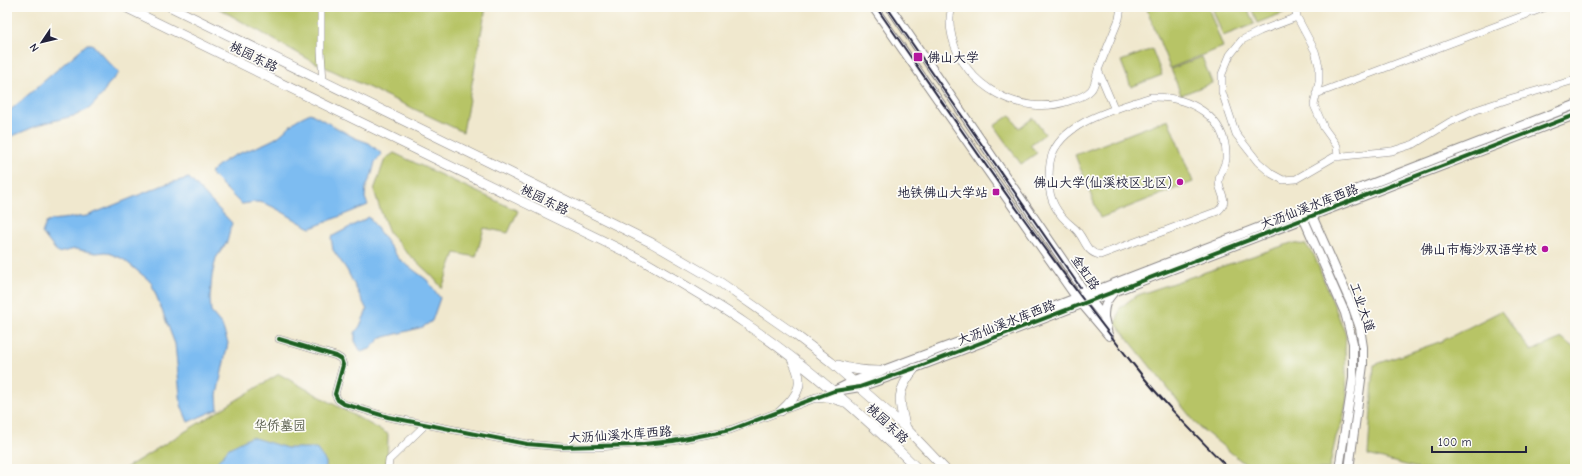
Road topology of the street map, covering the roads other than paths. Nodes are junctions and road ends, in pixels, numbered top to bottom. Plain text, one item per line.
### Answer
1 (125, 7) edge
2 (171, 7) edge
3 (321, 7) edge
4 (873, 7) edge
5 (890, 7) edge
6 (953, 7) edge
7 (1121, 7) edge
8 (1295, 7) edge
9 (1546, 7) edge
10 (1297, 17) junction
11 (1098, 70) junction
12 (1575, 80) edge
13 (323, 81) junction
14 (1316, 94) junction
15 (1575, 105) edge
16 (1114, 110) junction
17 (1575, 115) edge
18 (1236, 134) junction
19 (1223, 140) junction
20 (1338, 157) junction
21 (1304, 209) junction
22 (1312, 216) junction
23 (1304, 219) junction
24 (1066, 283) junction
25 (1086, 293) junction
26 (1113, 293) junction
27 (1076, 297) junction
28 (1091, 301) junction
29 (1082, 305) junction
30 (1060, 308) junction
31 (1104, 317) junction
32 (1092, 318) junction
33 (279, 339) dead end
34 (791, 356) junction
35 (831, 362) junction
36 (915, 368) junction
37 (879, 371) junction
38 (857, 384) junction
39 (834, 391) junction
40 (816, 398) junction
41 (852, 406) junction
42 (781, 411) junction
43 (425, 425) junction
44 (906, 428) junction
45 (388, 469) edge
46 (918, 469) edge
47 (945, 469) edge
48 (1339, 469) edge
49 (1349, 469) edge

1 - 34 main road, 桃园东路
2 - 13 main road, 桃园东路
3 - 13 street
4 - 24 street, 金虹路
5 - 25 street, 金虹路
6 - 11 street
7 - 11 street
8 - 10 street
9 - 14 street
10 - 14 street
10 - 18 street
11 - 16 street
12 - 20 street
13 - 35 main road, 桃园东路
14 - 20 street
15 - 21 street
16 - 19 street
16 - 19 street
17 - 22 street, 大沥仙溪水库西路
18 - 19 street
18 - 20 street
21 - 22 street, 工业大道
21 - 23 street, 工业大道
21 - 25 street
22 - 23 street, 大沥仙溪水库西路
22 - 49 street, 工业大道
23 - 26 street, 大沥仙溪水库西路
23 - 48 street, 工业大道
24 - 27 street, 金虹路
24 - 30 street
25 - 27 street
25 - 28 street, 金虹路
26 - 28 street, 大沥仙溪水库西路
26 - 31 street
27 - 29 street, 金虹路
27 - 30 street
28 - 29 street, 大沥仙溪水库西路
28 - 31 street, 金虹路
29 - 30 street, 大沥仙溪水库西路
29 - 32 street, 金虹路
30 - 32 street
30 - 36 street, 大沥仙溪水库西路
30 - 37 street
31 - 32 street, 金虹路
33 - 43 street, 大沥仙溪水库西路
34 - 39 main road, 桃园东路
34 - 42 main road
35 - 37 main road
35 - 38 main road, 桃园东路
36 - 38 street, 大沥仙溪水库西路
36 - 44 main road
37 - 38 street
38 - 39 street, 大沥仙溪水库西路
38 - 44 main road, 桃园东路
39 - 40 street, 大沥仙溪水库西路
39 - 41 main road, 桃园东路
40 - 41 main road
40 - 42 street, 大沥仙溪水库西路
41 - 46 main road, 桃园东路
42 - 43 street, 大沥仙溪水库西路
43 - 45 street
44 - 47 main road, 桃园东路

